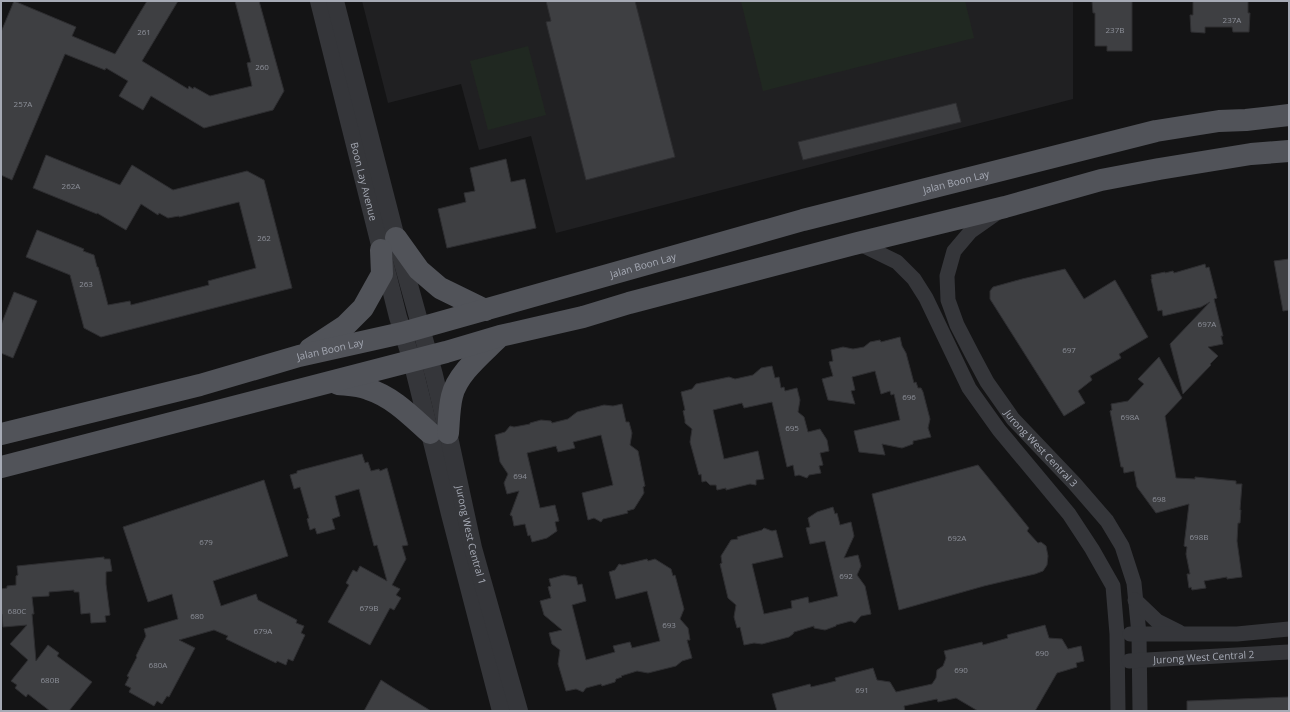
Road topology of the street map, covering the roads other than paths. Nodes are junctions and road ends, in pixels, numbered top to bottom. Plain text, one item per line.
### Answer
1 (319, 1) edge
2 (335, 1) edge
3 (1289, 102) edge
4 (1289, 115) edge
5 (1246, 120) junction
6 (1289, 152) edge
7 (1005, 207) junction
8 (858, 243) junction
9 (388, 244) junction
10 (485, 310) junction
11 (412, 330) junction
12 (500, 336) junction
13 (299, 356) junction
14 (421, 359) junction
15 (328, 383) junction
16 (439, 433) junction
17 (1, 434) edge
18 (1, 466) edge
19 (1135, 600) junction
20 (1289, 629) edge
21 (1117, 634) junction
22 (1139, 634) junction
23 (1182, 634) junction
24 (1289, 652) edge
25 (1139, 660) junction
26 (1118, 662) junction
27 (502, 711) edge
28 (519, 711) edge
29 (1118, 711) edge
30 (1140, 711) edge

1 - 9 street, Boon Lay Avenue
2 - 9 street, Boon Lay Avenue
3 - 5 main road
4 - 5 main road, Jalan Boon Lay
5 - 10 main road, Jalan Boon Lay
6 - 7 main road
7 - 8 main road
7 - 19 street, Jurong West Central 3
8 - 12 main road
8 - 21 street, Jurong West Central 3
9 - 10 main road
9 - 11 street, Boon Lay Avenue
9 - 13 main road
10 - 11 main road, Jalan Boon Lay
11 - 13 main road, Jalan Boon Lay
11 - 14 street, Boon Lay Avenue
12 - 14 main road
12 - 16 main road
13 - 17 main road, Jalan Boon Lay
14 - 15 main road
14 - 16 street, Jurong West Central 1
15 - 16 main road
15 - 18 main road
16 - 27 street, Jurong West Central 1
16 - 28 street, Jurong West Central 1
19 - 22 street, Jurong West Central 3
19 - 23 street
20 - 23 street
21 - 22 street
21 - 26 street, Jurong West Central 3
22 - 23 street
22 - 25 street, Jurong West Central 3
24 - 25 street, Jurong West Central 2
25 - 26 street, Jurong West Central 2
25 - 30 street, Jurong West Central 3
26 - 29 street, Jurong West Central 3

